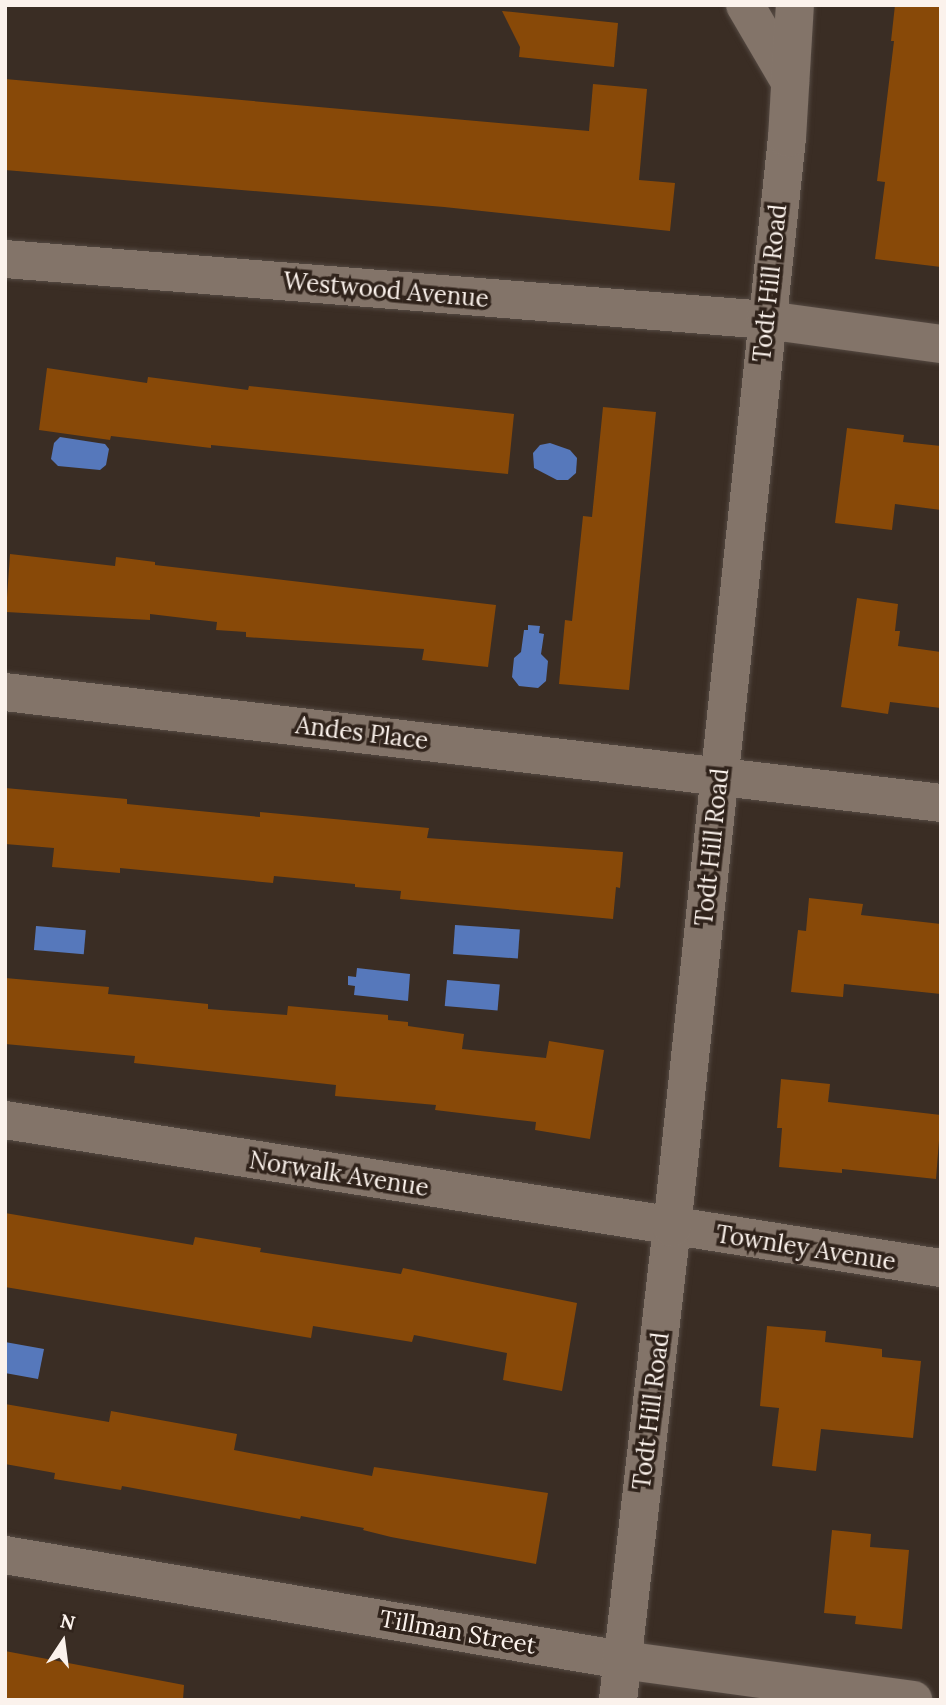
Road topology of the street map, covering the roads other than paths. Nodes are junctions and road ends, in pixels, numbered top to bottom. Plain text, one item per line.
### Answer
1 (745, 5) edge
2 (795, 5) edge
3 (790, 82) junction
4 (5, 259) edge
5 (766, 320) junction
6 (941, 344) edge
7 (5, 692) edge
8 (719, 774) junction
9 (941, 803) edge
10 (5, 1120) edge
11 (672, 1228) junction
12 (941, 1268) edge
13 (5, 1555) edge
14 (622, 1660) junction
15 (618, 1700) edge
16 (913, 1700) edge

1 - 3 street
2 - 3 street, Todt Hill Road
3 - 5 street, Todt Hill Road
4 - 5 street, Westwood Avenue
5 - 6 street, Westwood Avenue
5 - 8 street, Todt Hill Road
7 - 8 street, Andes Place
8 - 9 street, Andes Place
8 - 11 street, Todt Hill Road
10 - 11 street, Norwalk Avenue
11 - 12 street, Townley Avenue
11 - 14 street, Todt Hill Road
13 - 14 street, Tillman Street
14 - 15 street, Todt Hill Road
14 - 16 street, Tillman Street

